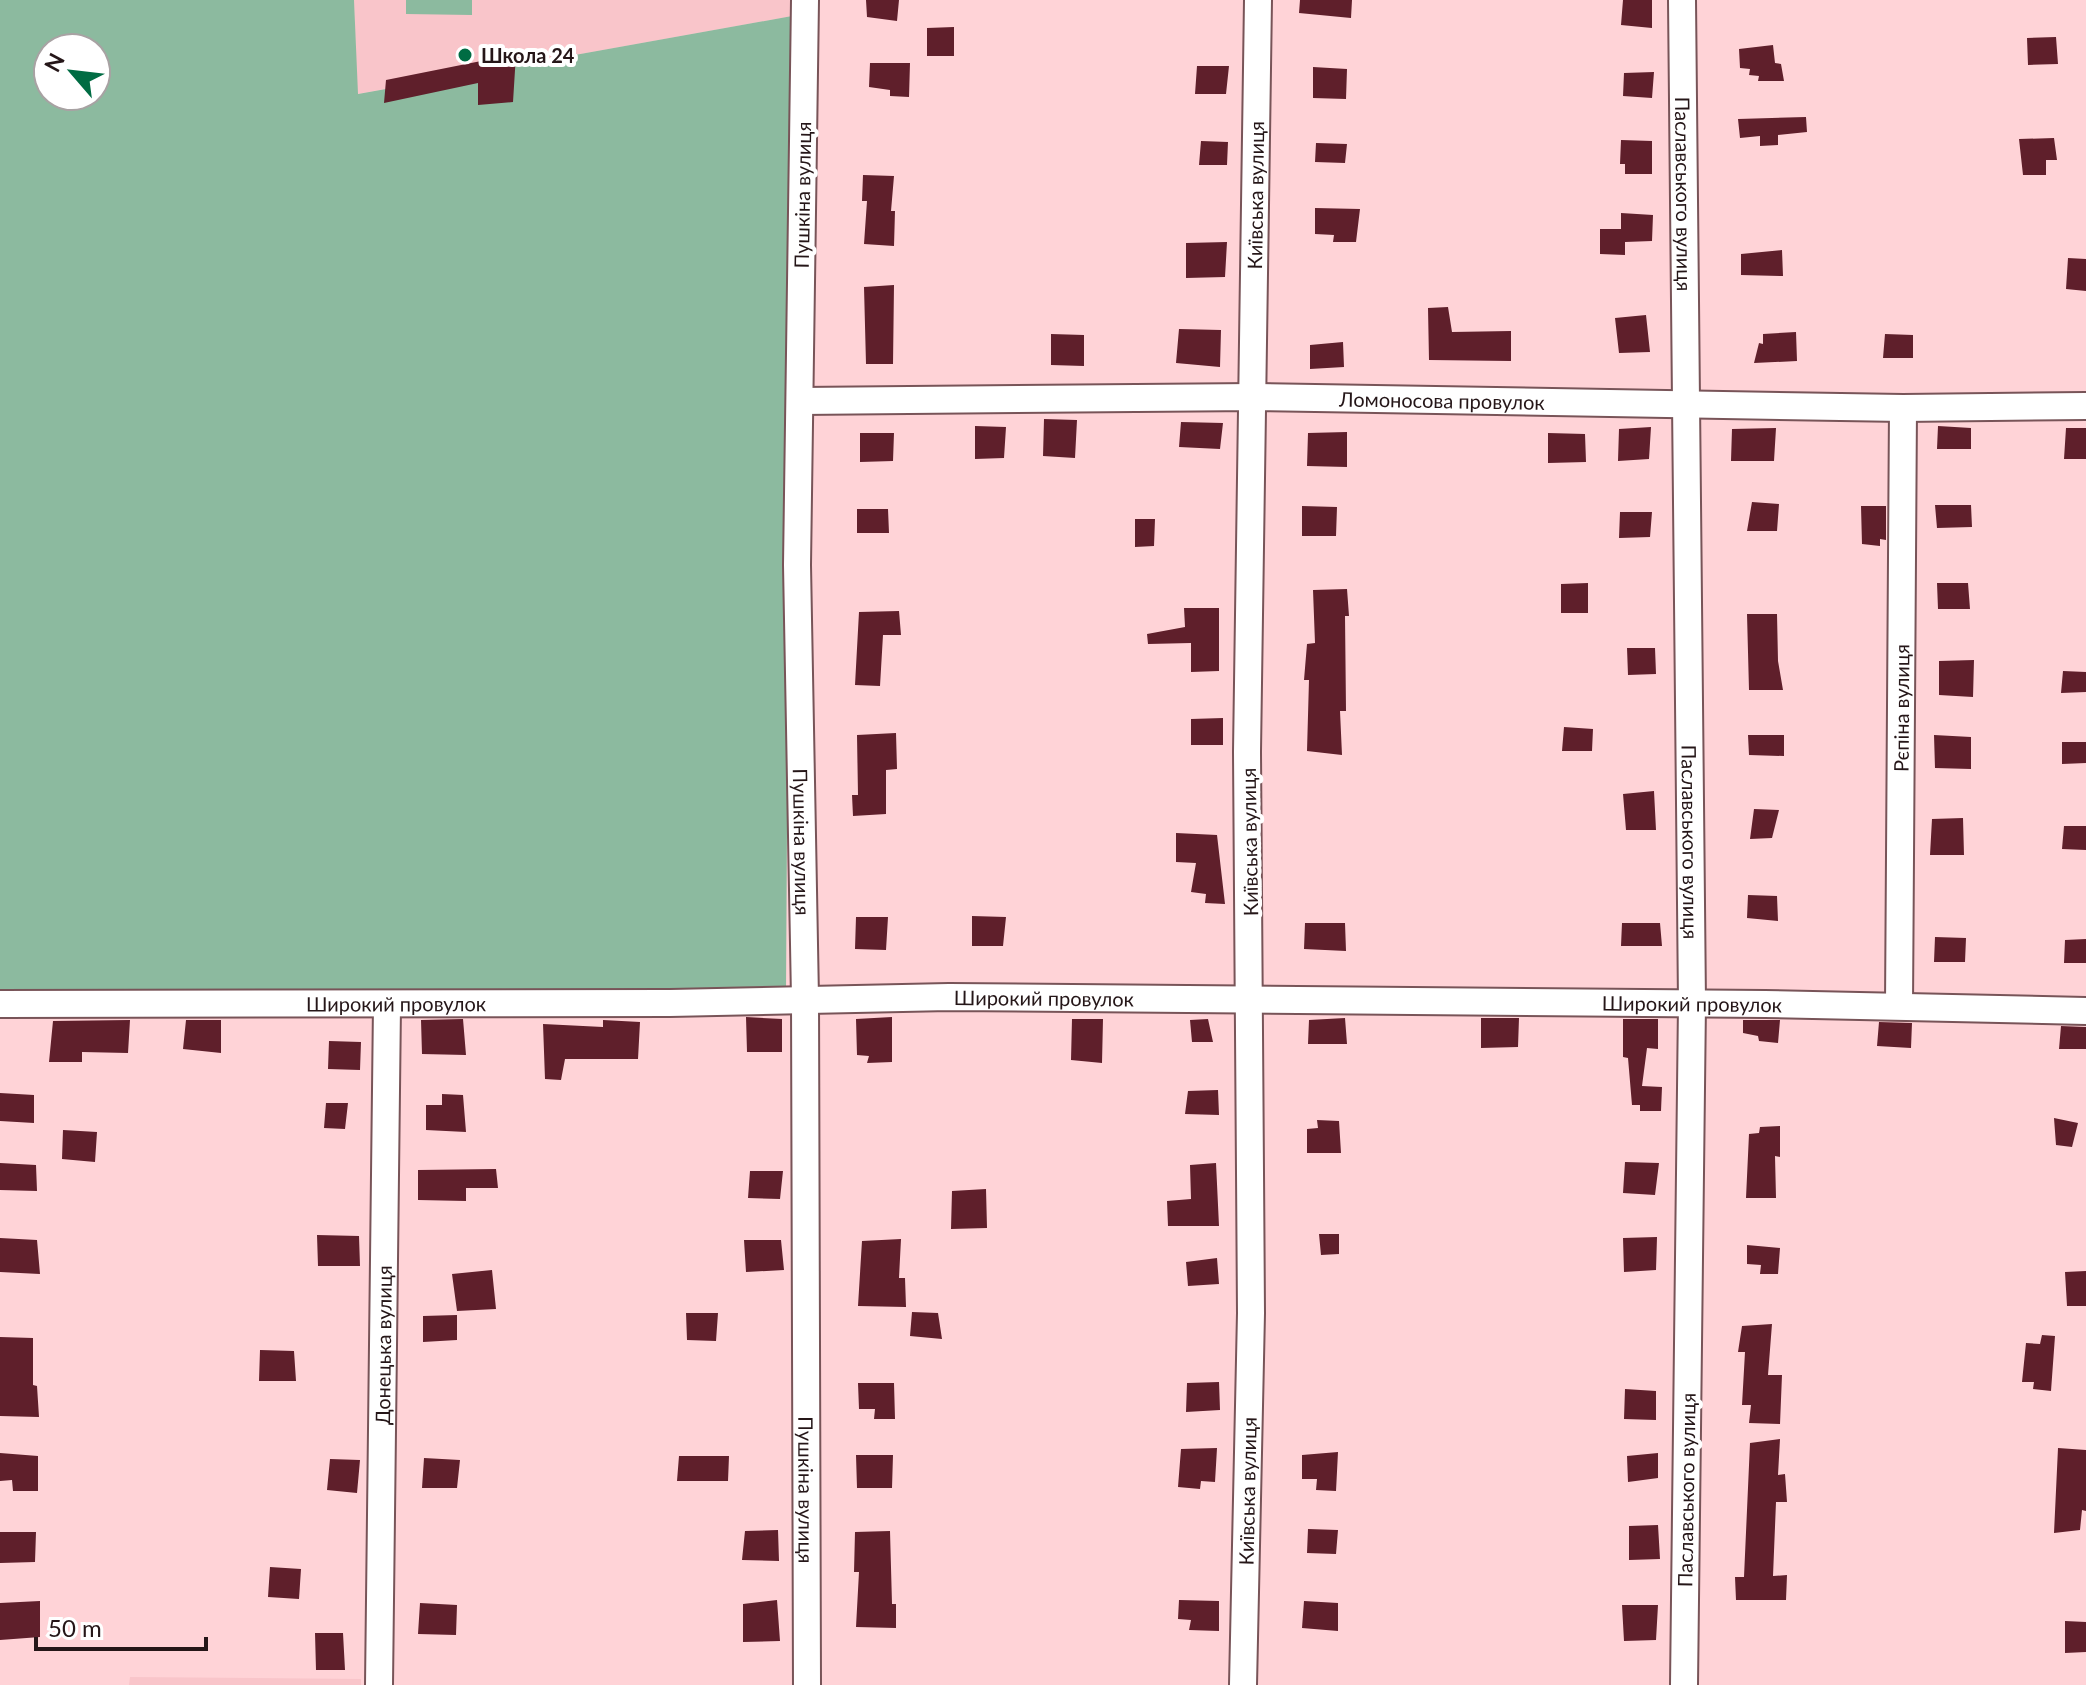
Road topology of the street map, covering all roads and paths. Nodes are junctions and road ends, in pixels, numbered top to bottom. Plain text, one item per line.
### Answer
1 (805, 0) edge
2 (1258, 0) edge
3 (1682, 0) edge
4 (1255, 397) junction
5 (800, 401) junction
6 (1686, 403) junction
7 (2086, 406) edge
8 (1903, 408) junction
9 (805, 998) junction
10 (1251, 1001) junction
11 (1692, 1003) junction
12 (0, 1004) edge
13 (387, 1005) junction
14 (1899, 1006) junction
15 (2086, 1011) edge
16 (379, 1685) edge
17 (807, 1685) edge
18 (1243, 1685) edge
19 (1684, 1685) edge

1 - 5 street, Пушкіна вулиця
2 - 4 street, Київська вулиця
3 - 6 street, Паславського вулиця
4 - 5 street, Ломоносова провулок
4 - 6 street, Ломоносова провулок
4 - 10 street, Київська вулиця
5 - 9 street, Пушкіна вулиця
6 - 8 street, Ломоносова провулок
6 - 11 street, Паславського вулиця
7 - 8 street, Ломоносова провулок
8 - 14 street, Рєпіна вулиця
9 - 10 street, Широкий провулок
9 - 13 street, Широкий провулок
9 - 17 street, Пушкіна вулиця
10 - 11 street, Широкий провулок
10 - 18 street, Київська вулиця
11 - 14 street, Широкий провулок
11 - 19 street, Паславського вулиця
12 - 13 street, Широкий провулок
13 - 16 street, Донецька вулиця
14 - 15 street, Широкий провулок

